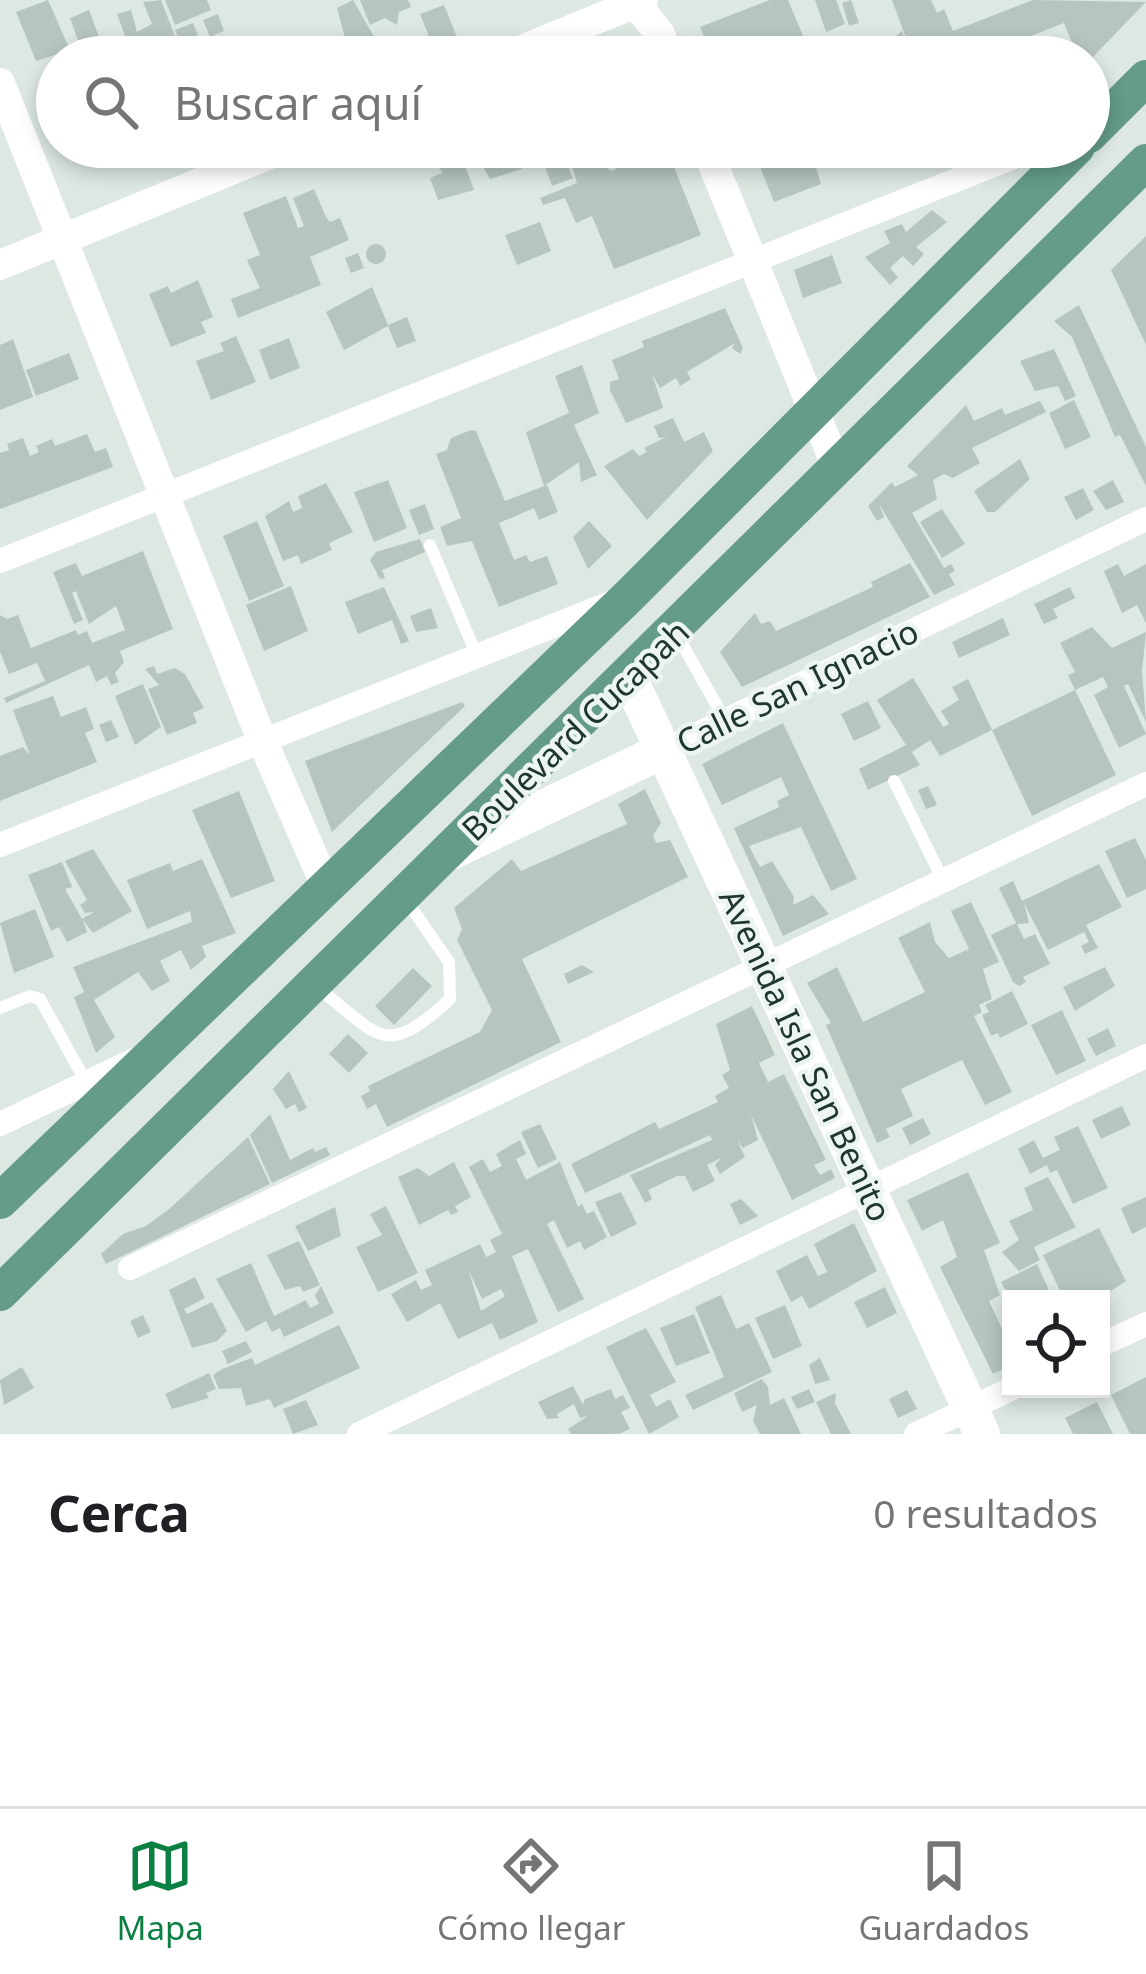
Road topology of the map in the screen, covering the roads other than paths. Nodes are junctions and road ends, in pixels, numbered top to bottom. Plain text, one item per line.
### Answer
1 (642, 1) edge
2 (556, 36) edge
3 (660, 36) edge
4 (1146, 78) edge
5 (0, 82) edge
6 (1110, 112) edge
7 (1146, 162) edge
8 (236, 168) edge
9 (715, 168) edge
10 (987, 168) edge
11 (1056, 168) edge
12 (62, 240) junction
13 (754, 263) junction
14 (0, 265) edge
15 (812, 412) junction
16 (838, 470) junction
17 (165, 497) junction
18 (1146, 518) edge
19 (430, 545) dead end
20 (0, 561) edge
21 (629, 596) junction
22 (675, 632) junction
23 (476, 656) junction
24 (629, 677) junction
25 (726, 720) junction
26 (262, 740) junction
27 (664, 750) junction
28 (894, 781) dead end
29 (1146, 784) edge
30 (0, 845) edge
31 (448, 853) junction
32 (943, 880) junction
33 (326, 886) junction
34 (403, 896) junction
35 (766, 963) junction
36 (312, 983) junction
37 (0, 1008) edge
38 (158, 1049) junction
39 (1146, 1056) edge
40 (86, 1083) junction
41 (1, 1123) edge
42 (867, 1189) junction
43 (0, 1201) edge
44 (130, 1268) dead end
45 (0, 1293) edge
46 (1146, 1324) edge
47 (1110, 1342) edge
48 (1002, 1397) edge
49 (976, 1421) edge
50 (358, 1434) edge
51 (916, 1434) edge

1 - 2 street
1 - 3 street
4 - 6 main road
5 - 12 street
7 - 16 main road, Boulevard Cucapah
8 - 12 street
9 - 13 street
10 - 13 street
11 - 15 main road, Boulevard Cucapah
12 - 14 street
12 - 17 street
13 - 15 street
13 - 17 street
15 - 16 street
15 - 21 main road, Boulevard Cucapah
16 - 22 main road, Boulevard Cucapah
17 - 20 street
17 - 26 street
18 - 25 street, Calle San Ignacio
19 - 23 lane
21 - 23 street
21 - 33 main road, Boulevard Cucapah
22 - 24 main road, Boulevard Cucapah
22 - 25 lane
23 - 26 street
24 - 27 main road, Avenida Isla San Benito
24 - 31 main road, Boulevard Cucapah
25 - 27 street, Calle San Ignacio
26 - 30 street
26 - 33 street
27 - 31 main road, Calle San Ignacio
27 - 35 main road, Avenida Isla San Benito
28 - 32 lane
29 - 32 street
31 - 34 main road, Boulevard Cucapah
32 - 35 street
33 - 38 main road, Boulevard Cucapah
34 - 36 main road, Boulevard Cucapah
34 - 36 lane
35 - 42 main road, Avenida Isla San Benito
35 - 44 street
36 - 45 main road, Boulevard Cucapah
37 - 40 lane
38 - 40 street
38 - 43 main road, Boulevard Cucapah
39 - 42 street
40 - 41 street
42 - 49 main road, Avenida Isla San Benito
42 - 50 street
46 - 47 street
48 - 49 street
49 - 51 street

